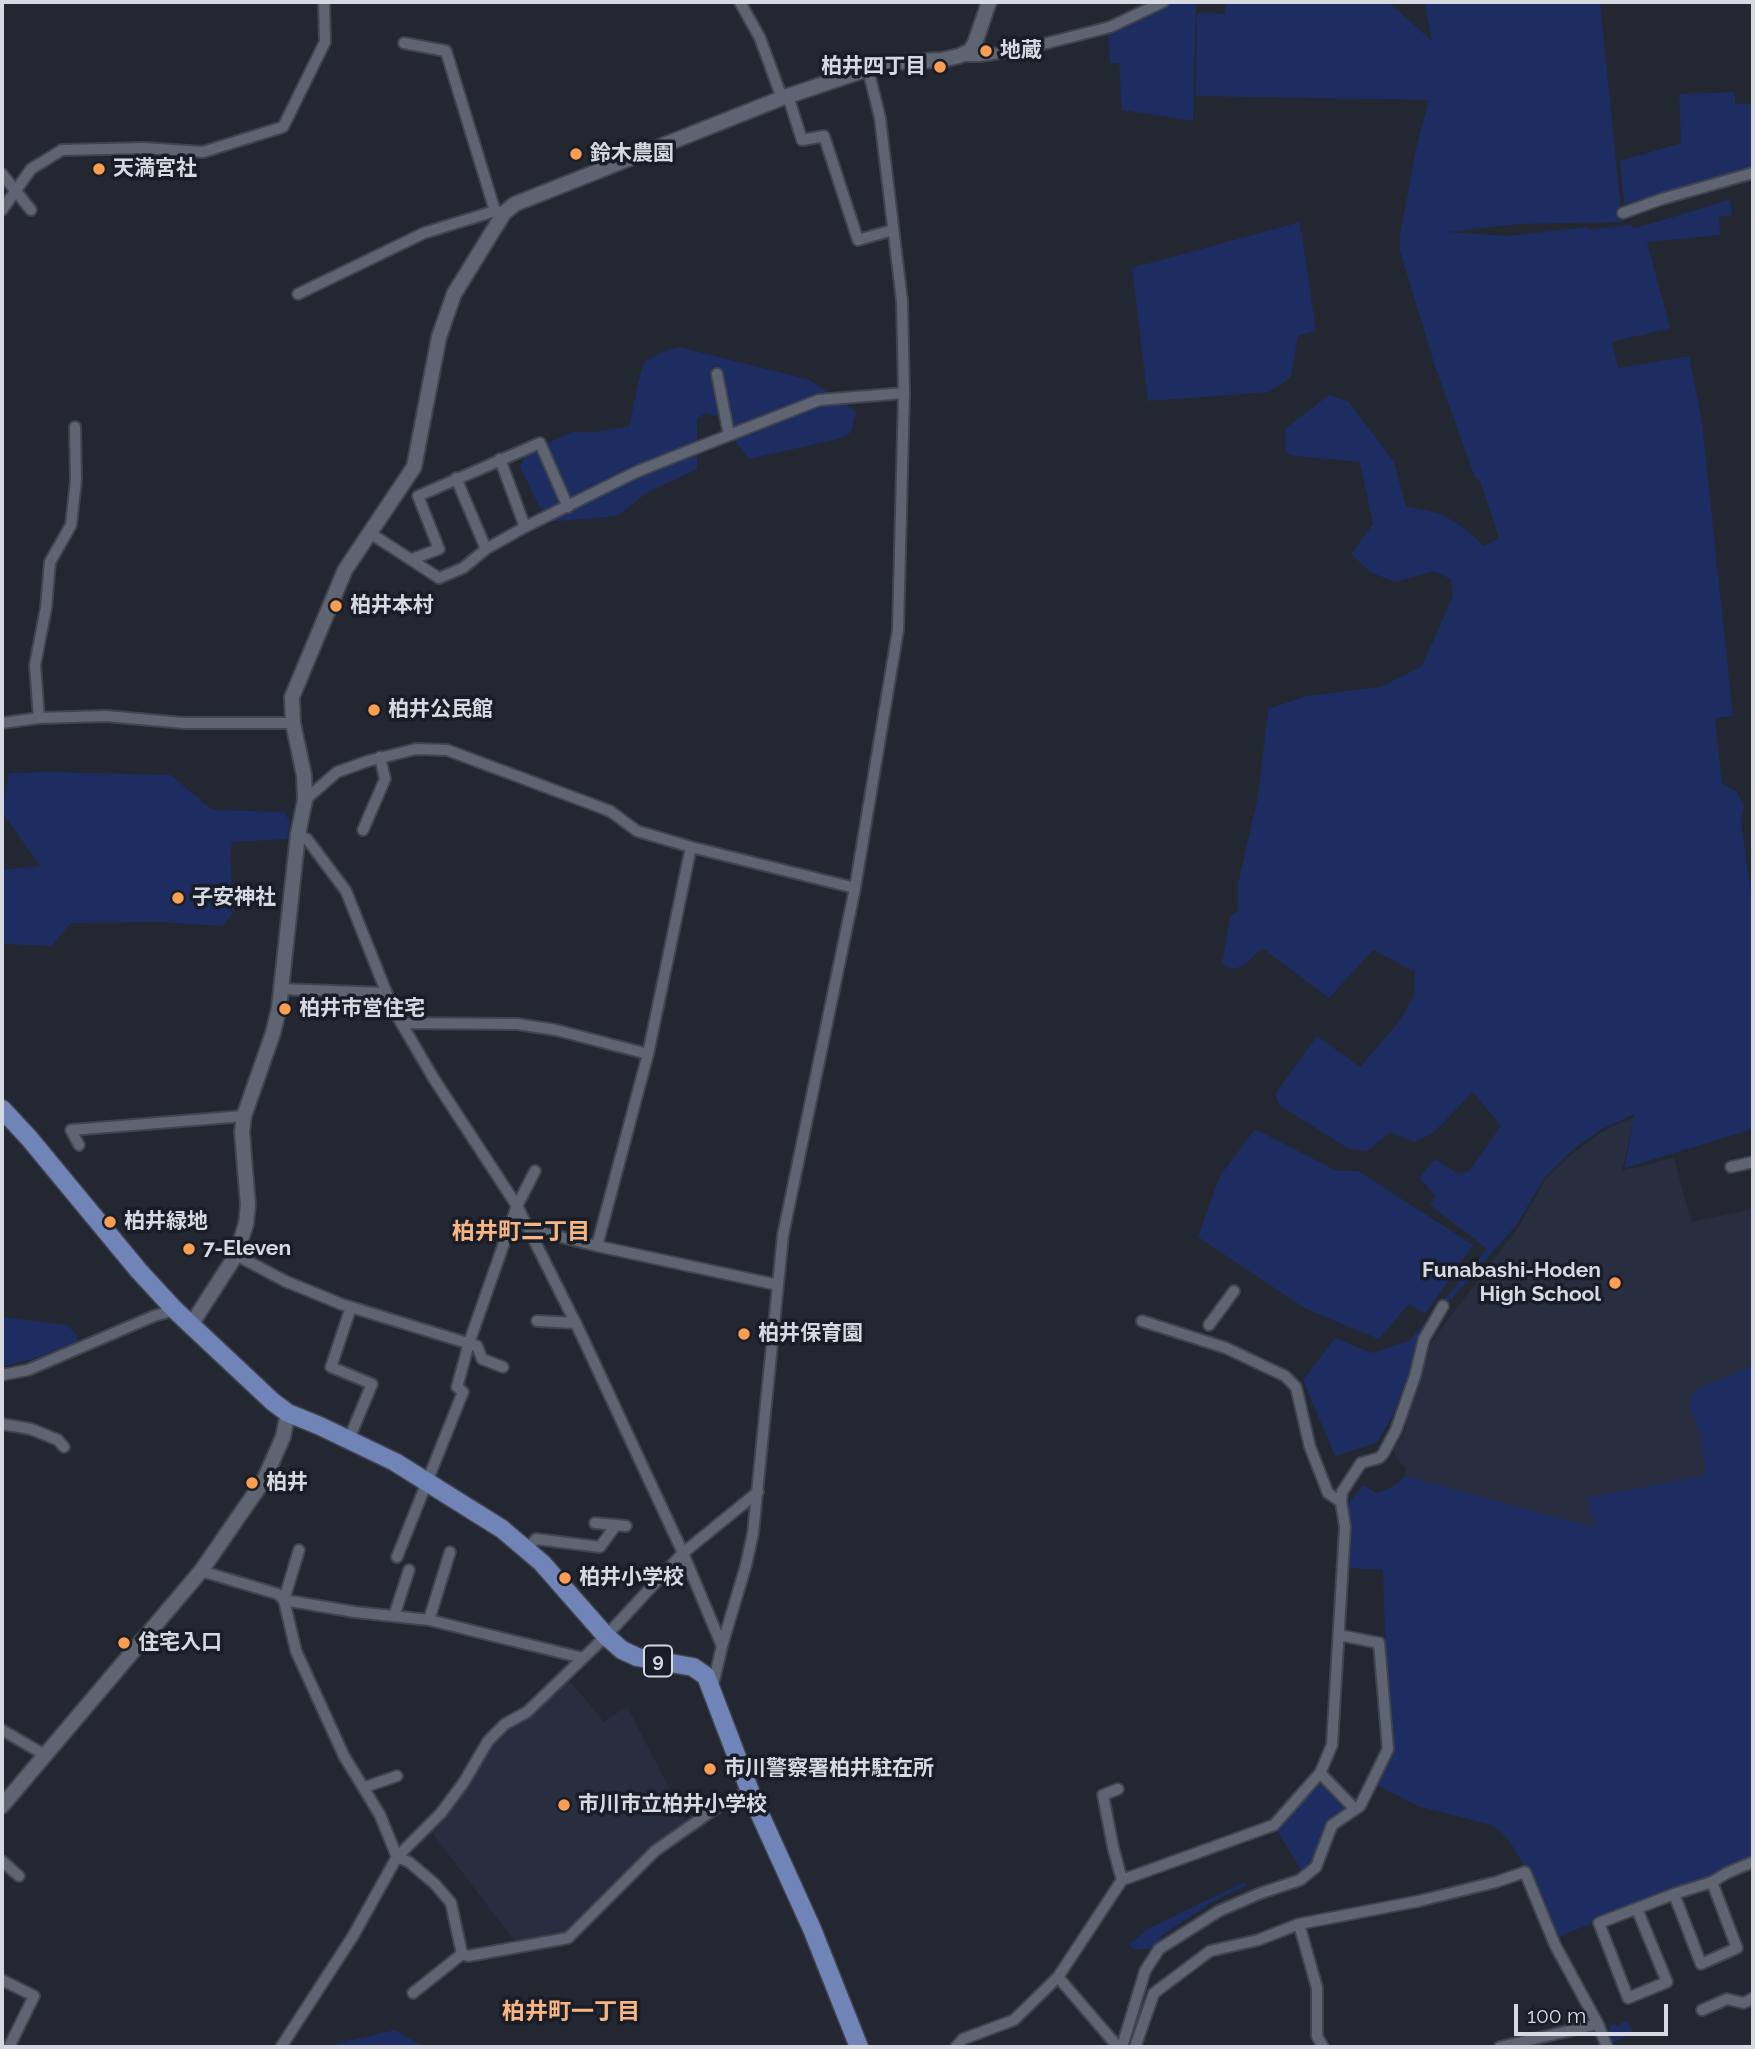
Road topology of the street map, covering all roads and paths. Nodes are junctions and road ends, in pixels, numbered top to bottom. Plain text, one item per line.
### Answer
1 (324, 2) edge
2 (740, 2) edge
3 (989, 2) edge
4 (1163, 2) edge
5 (404, 43) dead end
6 (959, 56) junction
7 (868, 69) junction
8 (785, 97) junction
9 (1753, 173) edge
10 (2, 174) edge
11 (15, 191) junction
12 (2, 210) edge
13 (31, 210) dead end
14 (499, 212) junction
15 (1623, 213) dead end
16 (893, 230) junction
17 (298, 294) dead end
18 (717, 374) dead end
19 (904, 393) junction
20 (75, 427) dead end
21 (729, 435) junction
22 (500, 459) junction
23 (456, 478) junction
24 (568, 508) junction
25 (525, 527) junction
26 (370, 533) junction
27 (485, 549) junction
28 (412, 559) junction
29 (39, 718) junction
30 (2, 723) edge
31 (293, 723) junction
32 (380, 757) junction
33 (305, 800) junction
34 (363, 830) dead end
35 (298, 834) junction
36 (691, 847) junction
37 (855, 888) junction
38 (280, 989) junction
39 (385, 993) junction
40 (401, 1023) junction
41 (648, 1054) junction
42 (2, 1109) edge
43 (244, 1116) junction
44 (79, 1145) dead end
45 (1753, 1162) edge
46 (1731, 1167) dead end
47 (535, 1171) dead end
48 (517, 1206) junction
49 (529, 1230) junction
50 (597, 1246) junction
51 (236, 1255) junction
52 (778, 1284) junction
53 (1234, 1291) dead end
54 (1443, 1306) dead end
55 (351, 1307) junction
56 (175, 1310) junction
57 (537, 1321) dead end
58 (1142, 1321) dead end
59 (576, 1323) junction
60 (191, 1325) junction
61 (1209, 1325) dead end
62 (469, 1343) junction
63 (503, 1367) dead end
64 (2, 1375) edge
65 (288, 1413) junction
66 (2, 1424) edge
67 (349, 1439) junction
68 (64, 1447) dead end
69 (426, 1480) junction
70 (758, 1492) junction
71 (1341, 1502) junction
72 (595, 1523) dead end
73 (527, 1549) junction
74 (299, 1550) dead end
75 (450, 1552) dead end
76 (683, 1553) junction
77 (397, 1557) dead end
78 (409, 1570) dead end
79 (201, 1571) junction
80 (284, 1600) junction
81 (394, 1616) junction
82 (429, 1620) junction
83 (1339, 1635) junction
84 (606, 1636) junction
85 (722, 1646) junction
86 (583, 1658) junction
87 (712, 1689) junction
88 (2, 1730) edge
89 (45, 1755) junction
90 (1320, 1773) junction
91 (397, 1776) dead end
92 (365, 1787) junction
93 (750, 1790) junction
94 (1118, 1790) dead end
95 (2, 1806) edge
96 (1355, 1809) junction
97 (397, 1857) junction
98 (2, 1860) edge
99 (1753, 1862) edge
100 (19, 1876) dead end
101 (1122, 1880) junction
102 (1712, 1882) junction
103 (1674, 1894) junction
104 (1637, 1909) junction
105 (1299, 1924) junction
106 (462, 1954) junction
107 (1058, 1977) junction
108 (2, 1980) edge
109 (414, 1993) dead end
110 (1753, 1998) edge
111 (1702, 2010) dead end
112 (1598, 2024) junction
113 (1137, 2046) edge
114 (1517, 2046) edge
115 (9, 2047) edge
116 (281, 2047) edge
117 (859, 2047) edge
118 (956, 2047) edge
119 (1120, 2047) edge
120 (1323, 2047) edge
121 (1500, 2047) edge
122 (1607, 2047) edge

1 - 11 street
2 - 8 street
3 - 6 street
4 - 6 street
5 - 14 street
6 - 7 street
7 - 8 street
7 - 16 street
8 - 14 street
8 - 16 street
9 - 15 street
10 - 11 street
11 - 12 street
11 - 13 street
14 - 17 street
14 - 26 street
16 - 19 street
18 - 21 street
19 - 21 street
19 - 37 street
20 - 29 street
21 - 24 street
22 - 23 street
22 - 24 street
22 - 25 street
23 - 27 street
23 - 28 street
24 - 25 street
25 - 27 street
26 - 28 street
26 - 31 street
27 - 28 street
29 - 30 street
29 - 31 street
31 - 33 street
32 - 33 street
32 - 34 street
32 - 36 street
33 - 35 street
35 - 38 street
35 - 39 street
36 - 37 street
36 - 41 street
37 - 52 street
38 - 39 street
38 - 43 street
39 - 40 street
40 - 41 street
40 - 48 street
41 - 50 street
42 - 56 main road, 9
43 - 44 street
43 - 51 street
45 - 46 street
47 - 48 street
48 - 49 street
48 - 62 street
49 - 50 street
49 - 59 street
50 - 52 street
51 - 55 street
51 - 60 street
52 - 70 street
53 - 61 street
54 - 71 street
55 - 62 street
55 - 67 street
56 - 60 main road, 9
56 - 64 street
57 - 59 street
58 - 71 street
59 - 76 street
60 - 65 main road, 9
62 - 63 street
62 - 69 street
65 - 67 main road, 9
65 - 79 street
66 - 68 street
67 - 69 main road, 9
69 - 73 main road, 9
69 - 77 street
70 - 76 street
70 - 85 street
71 - 83 street
72 - 73 street
73 - 84 main road, 9
74 - 80 street
75 - 82 street
76 - 84 street
76 - 85 street
78 - 81 street
79 - 80 street
79 - 89 street
80 - 81 street
80 - 92 street
81 - 82 street
82 - 86 street
83 - 90 street
83 - 96 street
84 - 86 street
84 - 87 main road, 9
85 - 87 street
86 - 97 street
87 - 93 main road, 9
88 - 89 street
89 - 95 street
90 - 96 street
90 - 101 street
91 - 92 street
92 - 97 street
93 - 106 street
93 - 117 main road, 9
94 - 101 street
96 - 119 street
97 - 106 street
97 - 116 street
98 - 100 street
99 - 102 street
101 - 107 street
102 - 103 street
102 - 103 street
103 - 104 street
104 - 104 street
105 - 112 street
105 - 113 street
105 - 120 street
106 - 109 street
107 - 118 street
107 - 119 street
108 - 115 street
110 - 111 street
112 - 114 street
112 - 122 street
114 - 121 street

